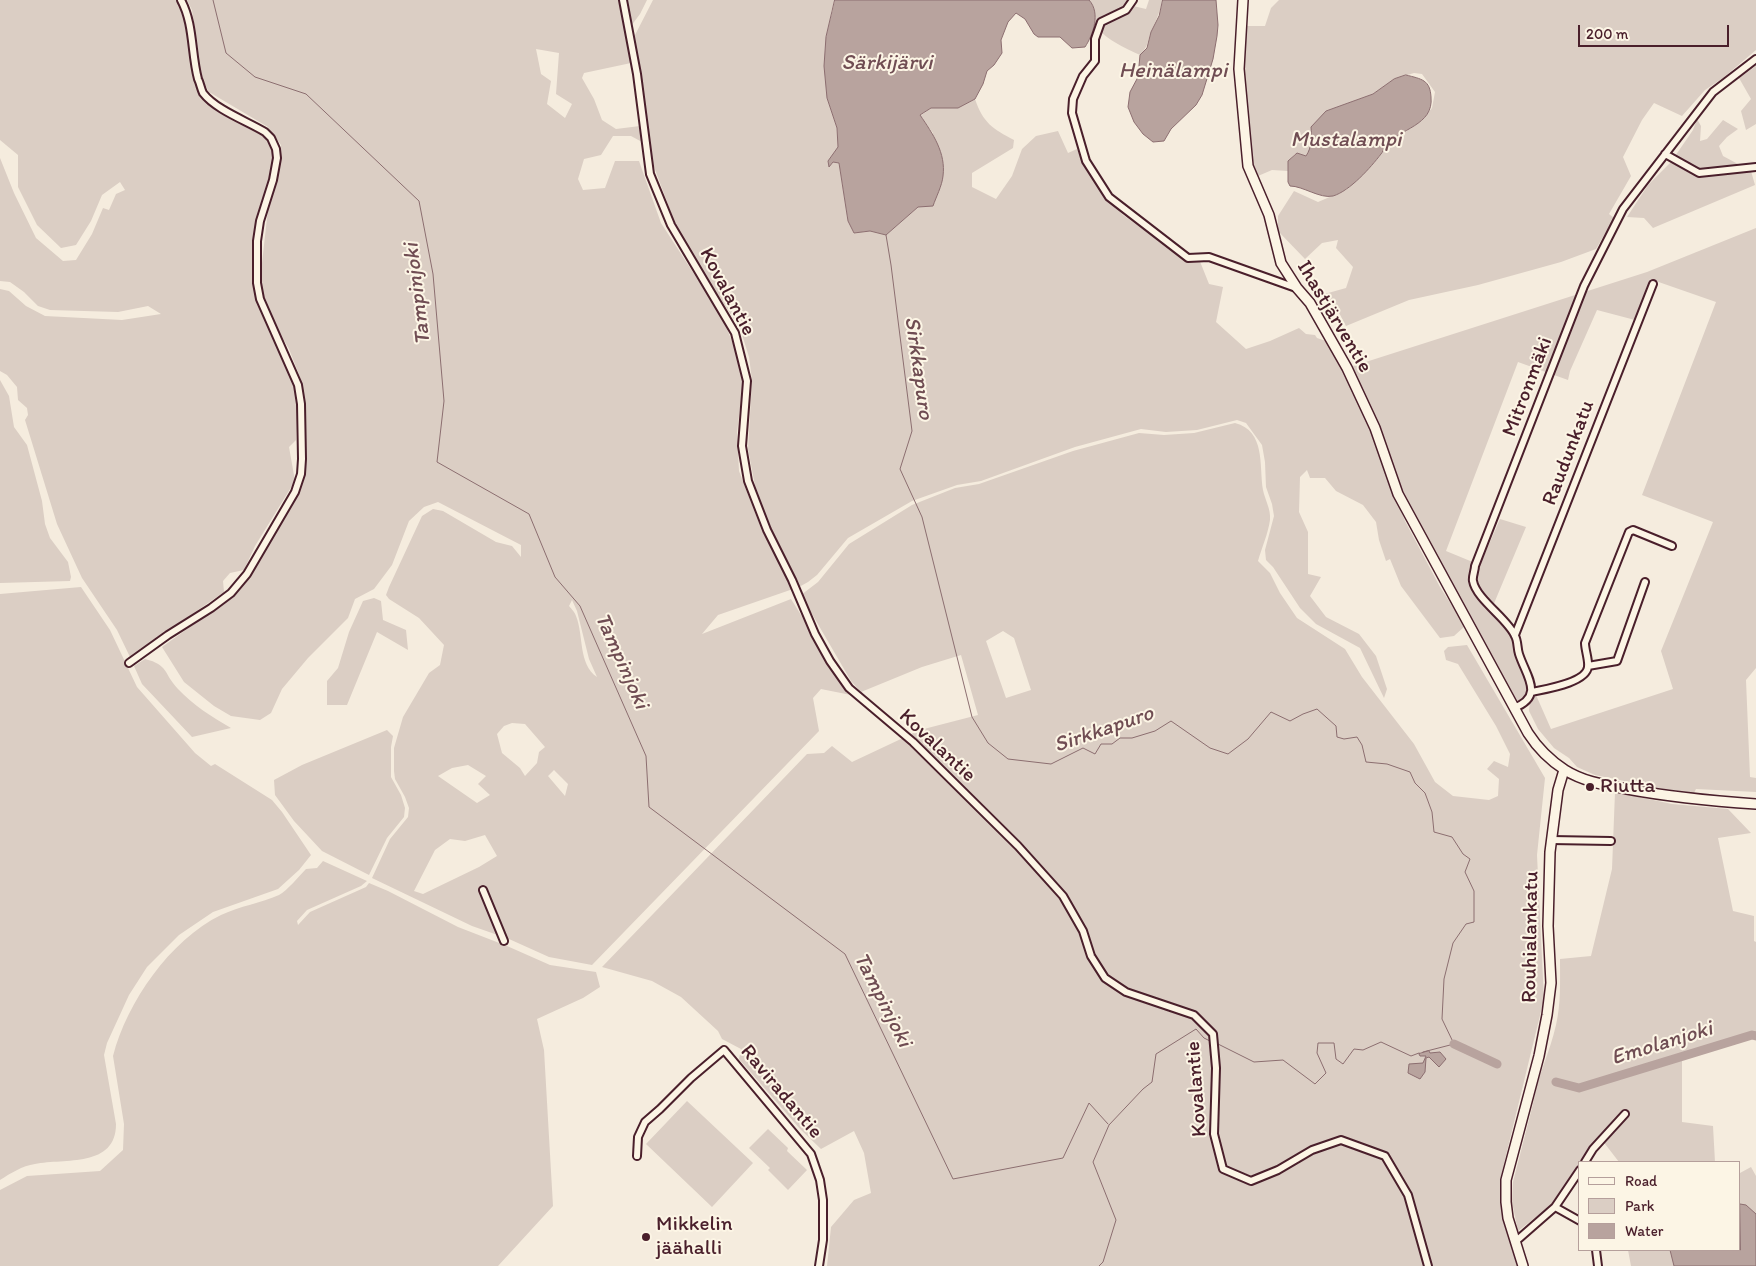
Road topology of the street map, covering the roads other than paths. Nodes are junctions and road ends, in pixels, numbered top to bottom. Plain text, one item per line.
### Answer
1 (181, 0) edge
2 (624, 0) edge
3 (1133, 0) edge
4 (1243, 0) edge
5 (1756, 59) edge
6 (1665, 154) junction
7 (1756, 167) edge
8 (1653, 284) dead end
9 (1297, 288) junction
10 (1672, 546) dead end
11 (1645, 582) dead end
12 (1515, 635) junction
13 (129, 664) dead end
14 (1588, 666) junction
15 (1532, 692) junction
16 (1514, 708) junction
17 (1564, 770) junction
18 (1756, 804) edge
19 (1551, 840) junction
20 (1611, 841) dead end
21 (484, 890) dead end
22 (504, 941) dead end
23 (1625, 1114) dead end
24 (637, 1156) dead end
25 (1586, 1161) edge
26 (1578, 1173) edge
27 (1555, 1207) junction
28 (1578, 1220) edge
29 (1516, 1242) junction
30 (1596, 1251) edge
31 (819, 1266) edge
32 (1428, 1266) edge
33 (1523, 1266) edge
34 (1598, 1266) edge

1 - 13 street
2 - 32 street, Kovalantie
3 - 9 street
4 - 9 street, Ihastjärventie
5 - 6 street, Mitronmäki
6 - 7 street
6 - 12 street, Mitronmäki
8 - 12 street, Raudunkatu
9 - 16 street, Ihastjärventie
10 - 14 street
11 - 14 street
12 - 15 street
14 - 15 street
15 - 16 street
16 - 17 street
17 - 18 street
17 - 19 street, Rouhialankatu
19 - 20 street
19 - 29 street, Rouhialankatu
21 - 22 street
23 - 25 street
24 - 31 street, Raviradantie
26 - 27 street
27 - 28 street
27 - 29 street
29 - 33 street, Rouhialankatu
30 - 34 street

